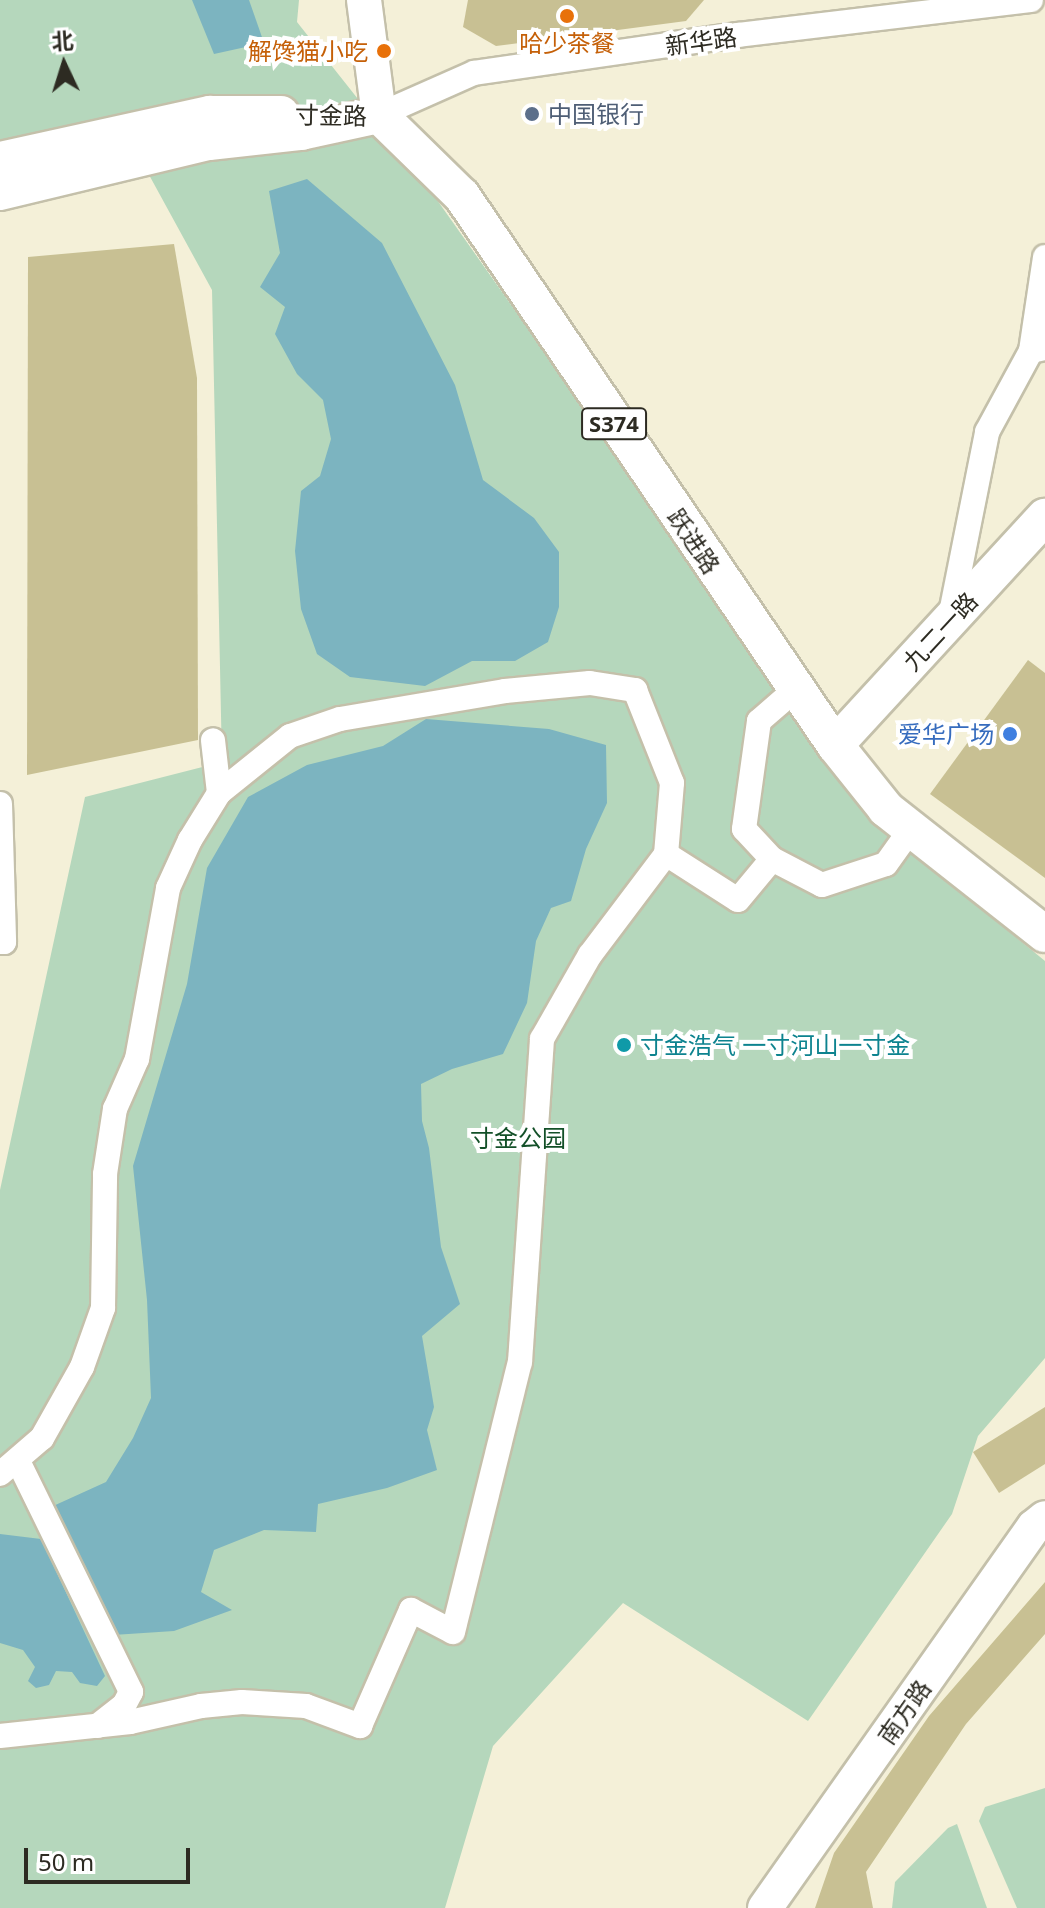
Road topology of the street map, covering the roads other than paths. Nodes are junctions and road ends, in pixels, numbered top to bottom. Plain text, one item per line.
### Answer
1 (364, 0) edge
2 (1031, 0) edge
3 (379, 115) junction
4 (0, 160) edge
5 (0, 192) edge
6 (1045, 257) edge
7 (1038, 350) edge
8 (1045, 517) edge
9 (950, 620) junction
10 (796, 689) junction
11 (213, 740) dead end
12 (835, 745) junction
13 (219, 793) junction
14 (0, 804) edge
15 (911, 829) junction
16 (666, 854) junction
17 (772, 859) junction
18 (1045, 934) edge
19 (0, 942) edge
20 (9, 1468) edge
21 (1045, 1518) edge
22 (97, 1726) junction
23 (0, 1736) edge
24 (765, 1908) edge

1 - 3 street
2 - 3 street, 新华路
3 - 4 main road, 寸金路
3 - 5 main road, 寸金路
3 - 10 main road, 跃进路 / S374
6 - 7 street
7 - 9 street
8 - 9 main road, 九二一路
9 - 12 main road, 九二一路
10 - 12 main road, 跃进路 / S374
10 - 17 street
11 - 13 street
12 - 15 main road, 跃进路 / S374
13 - 16 street
13 - 20 street
14 - 19 street
15 - 17 street
15 - 18 main road, 跃进路 / S374
16 - 17 street
16 - 22 street
20 - 22 street
21 - 24 street, 南方路
22 - 23 street

